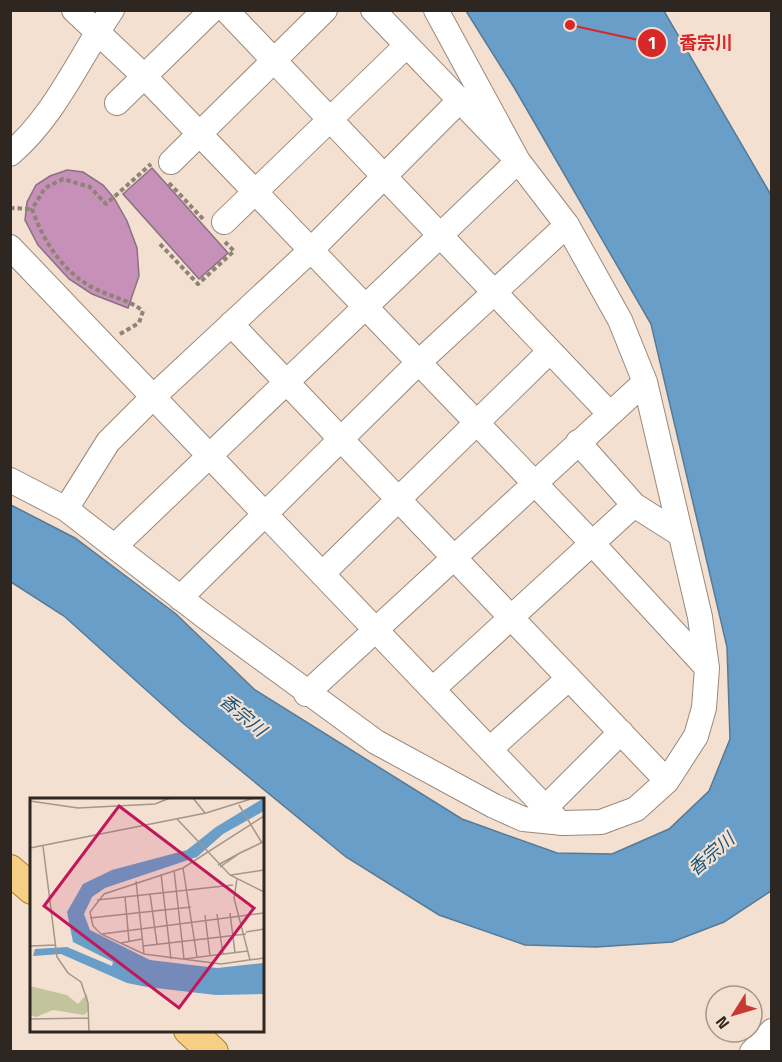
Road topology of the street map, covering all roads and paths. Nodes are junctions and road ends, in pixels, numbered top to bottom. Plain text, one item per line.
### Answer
1 (74, 10) edge
2 (112, 10) edge
3 (213, 10) edge
4 (226, 10) edge
5 (325, 10) edge
6 (373, 10) edge
7 (436, 10) edge
8 (97, 31) junction
9 (406, 46) junction
10 (274, 61) junction
11 (144, 76) junction
12 (460, 100) junction
13 (117, 103) dead end
14 (330, 120) junction
15 (199, 134) junction
16 (10, 154) edge
17 (518, 161) junction
18 (165, 171) junction
19 (385, 176) junction
20 (254, 192) junction
21 (10, 208) edge
22 (32, 209) junction
23 (567, 225) junction
24 (218, 228) junction
25 (442, 236) junction
26 (160, 244) dead end
27 (10, 247) edge
28 (310, 252) junction
29 (495, 292) junction
30 (365, 309) junction
31 (231, 324) junction
32 (102, 345) junction
33 (549, 352) junction
34 (418, 363) junction
35 (645, 382) junction
36 (287, 383) junction
37 (152, 398) junction
38 (609, 413) junction
39 (476, 423) junction
40 (342, 440) junction
41 (578, 442) junction
42 (210, 456) junction
43 (10, 480) edge
44 (533, 483) junction
45 (399, 500) junction
46 (634, 505) junction
47 (66, 509) junction
48 (264, 514) junction
49 (680, 534) junction
50 (592, 543) junction
51 (115, 546) junction
52 (455, 558) junction
53 (322, 574) junction
54 (180, 598) junction
55 (511, 617) junction
56 (376, 630) junction
57 (706, 668) junction
58 (569, 678) junction
59 (432, 689) junction
60 (306, 693) junction
61 (621, 732) junction
62 (490, 749) junction
63 (667, 781) junction
64 (553, 815) junction
65 (10, 870) edge
66 (30, 887) edge
67 (771, 1031) edge
68 (191, 1032) edge
69 (213, 1052) edge
70 (752, 1052) edge

1 - 8 street
2 - 8 street
3 - 11 street
4 - 10 street
5 - 10 street
6 - 9 street
7 - 17 street
8 - 11 street
8 - 16 street
9 - 12 street
9 - 14 street
10 - 14 street
10 - 15 street
11 - 13 street
11 - 15 street
12 - 17 street
12 - 19 street
14 - 19 street
14 - 20 street
15 - 18 street
15 - 20 street
17 - 23 street
17 - 25 street
18 - 22 path
18 - 24 path
19 - 25 street
19 - 28 street
20 - 24 street
20 - 28 street
21 - 22 path
22 - 32 path
23 - 29 street
23 - 35 street
24 - 26 path
25 - 29 street
25 - 30 street
27 - 32 street
28 - 30 street
28 - 31 street
29 - 33 street
29 - 34 street
30 - 34 street
30 - 36 street
31 - 36 street
31 - 37 street
32 - 37 street
33 - 38 street
33 - 39 street
34 - 39 street
34 - 40 street
35 - 38 street
35 - 49 street
36 - 40 street
36 - 42 street
37 - 42 street
37 - 47 street
38 - 41 street
39 - 44 street
39 - 45 street
40 - 45 street
40 - 48 street
41 - 44 street
41 - 46 street
42 - 48 street
42 - 51 street
43 - 47 street
44 - 50 street
44 - 52 street
45 - 52 street
45 - 53 street
46 - 49 street
46 - 50 street
47 - 51 street
48 - 53 street
48 - 54 street
49 - 57 street
50 - 55 street
50 - 57 street
51 - 54 street
52 - 55 street
52 - 56 street
53 - 56 street
54 - 60 street
55 - 58 street
55 - 59 street
56 - 59 street
56 - 60 street
57 - 63 street
58 - 61 street
58 - 62 street
59 - 62 street
60 - 64 street
61 - 63 street
61 - 64 street
62 - 64 street
63 - 64 street
65 - 66 main road
67 - 70 street
68 - 69 main road

